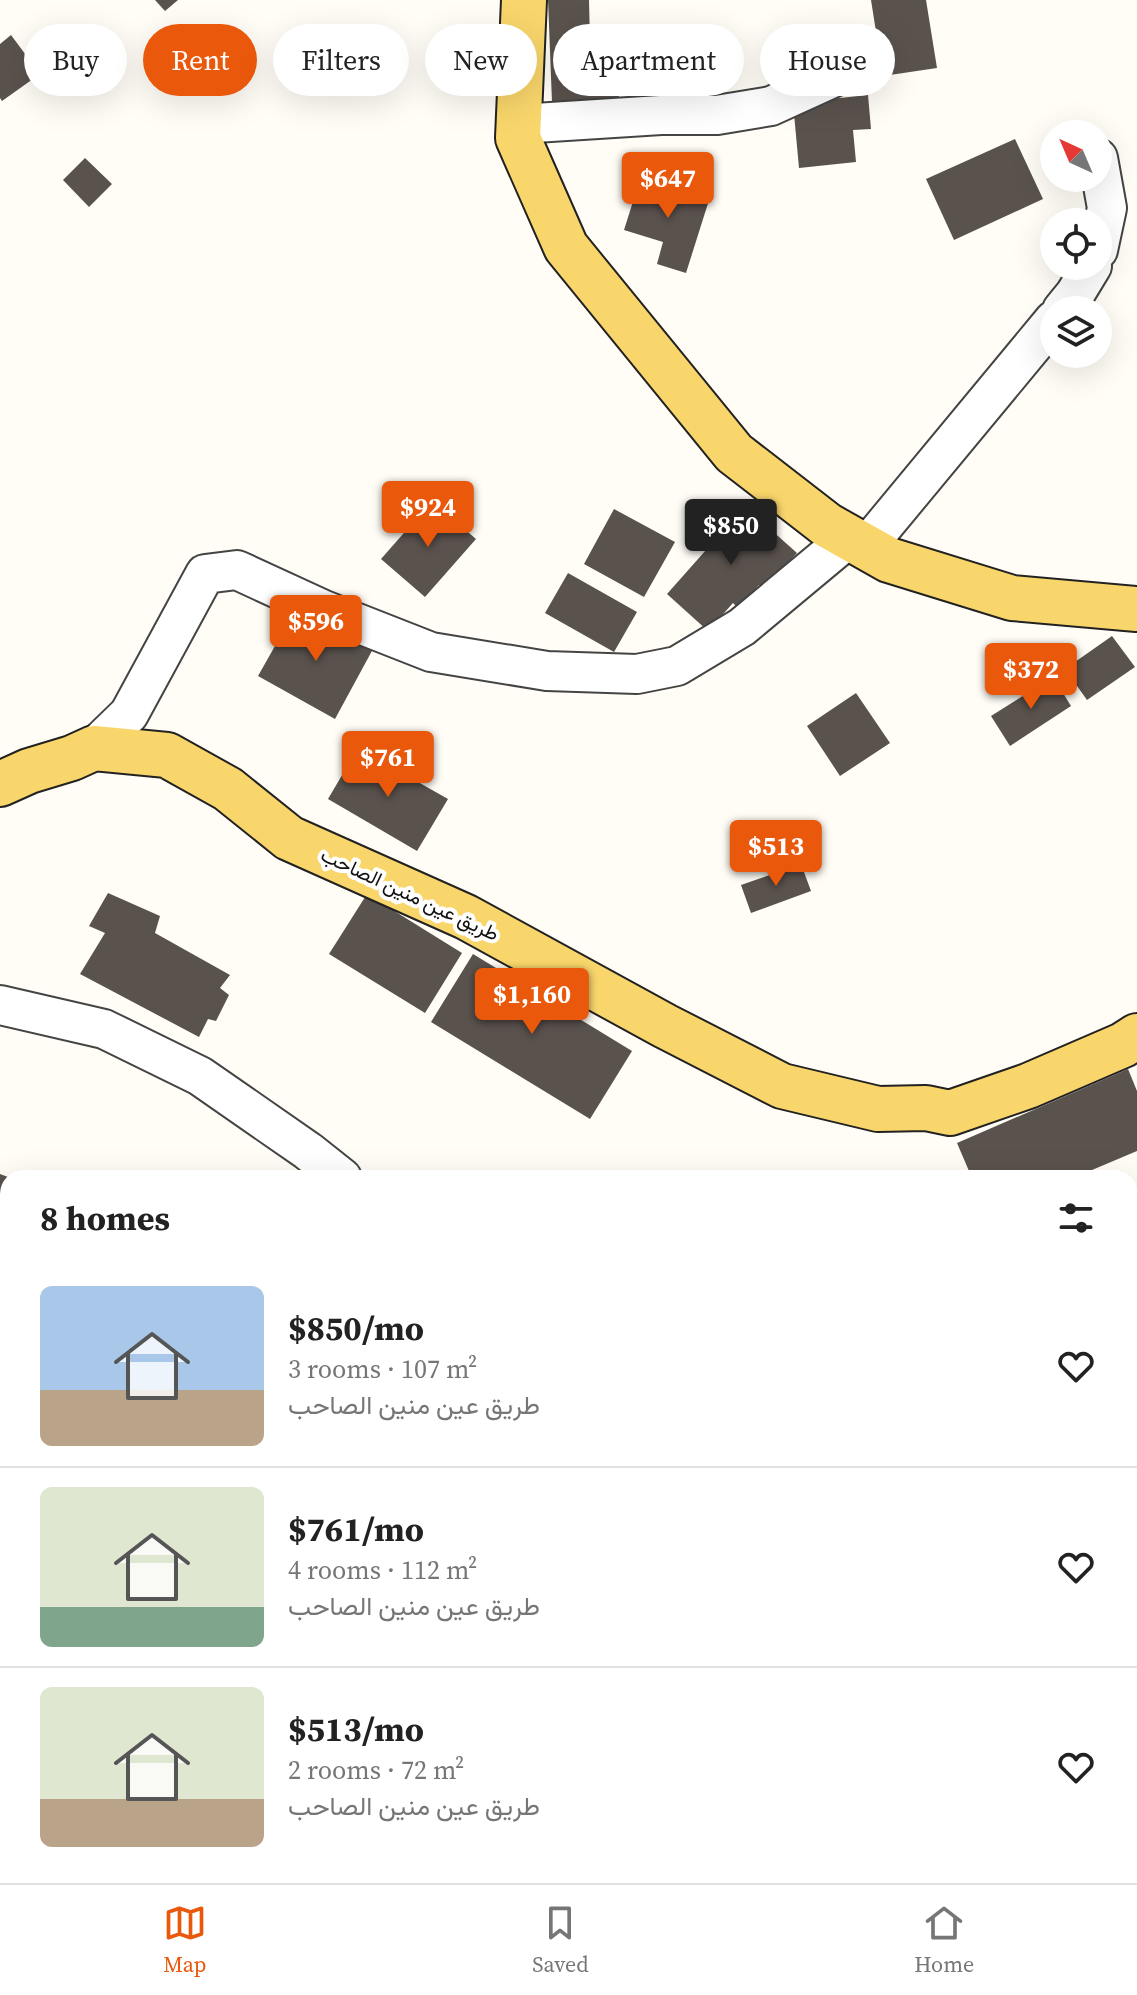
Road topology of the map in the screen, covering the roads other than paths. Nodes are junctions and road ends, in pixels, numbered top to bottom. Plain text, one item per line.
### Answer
1 (524, 0) edge
2 (793, 96) edge
3 (519, 124) junction
4 (1040, 336) edge
5 (858, 542) junction
6 (1137, 609) edge
7 (94, 748) junction
8 (0, 784) edge
9 (0, 1005) edge
10 (1137, 1036) edge
11 (332, 1170) edge

1 - 3 main road
2 - 3 street
3 - 5 main road
4 - 5 street
5 - 6 main road
5 - 7 street
7 - 8 main road, طريق عين منين الصاحب
7 - 10 main road, طريق عين منين الصاحب
9 - 11 street

